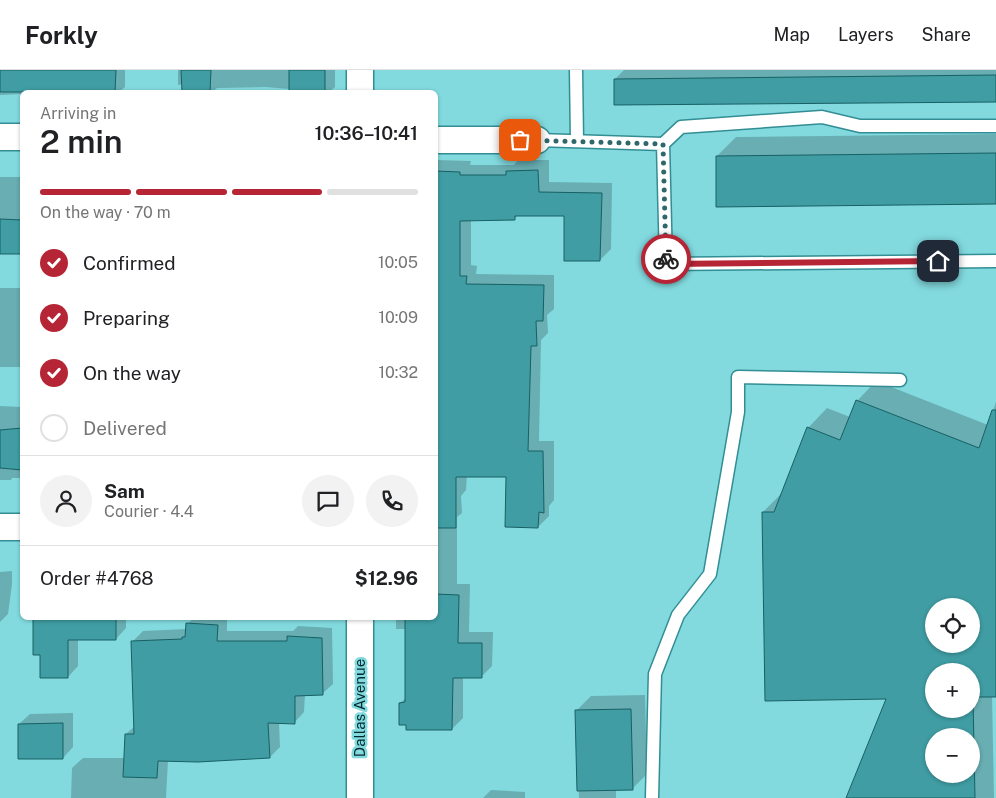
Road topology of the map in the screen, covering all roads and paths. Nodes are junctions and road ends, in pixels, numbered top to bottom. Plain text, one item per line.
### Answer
1 (360, 70) edge
2 (576, 70) edge
3 (360, 90) edge
4 (996, 126) edge
5 (0, 137) edge
6 (20, 137) edge
7 (438, 140) edge
8 (537, 140) joint
9 (577, 141) junction
10 (663, 144) junction
11 (996, 261) edge
12 (900, 380) dead end
13 (0, 527) edge
14 (20, 527) edge
15 (360, 620) edge
16 (360, 798) edge
17 (652, 798) edge

1 - 3 street
2 - 9 lane
4 - 10 lane
5 - 6 street
7 - 8 street
8 - 9 lane
9 - 10 lane
10 - 11 lane
12 - 17 lane
13 - 14 street
15 - 16 street, Dallas Avenue

